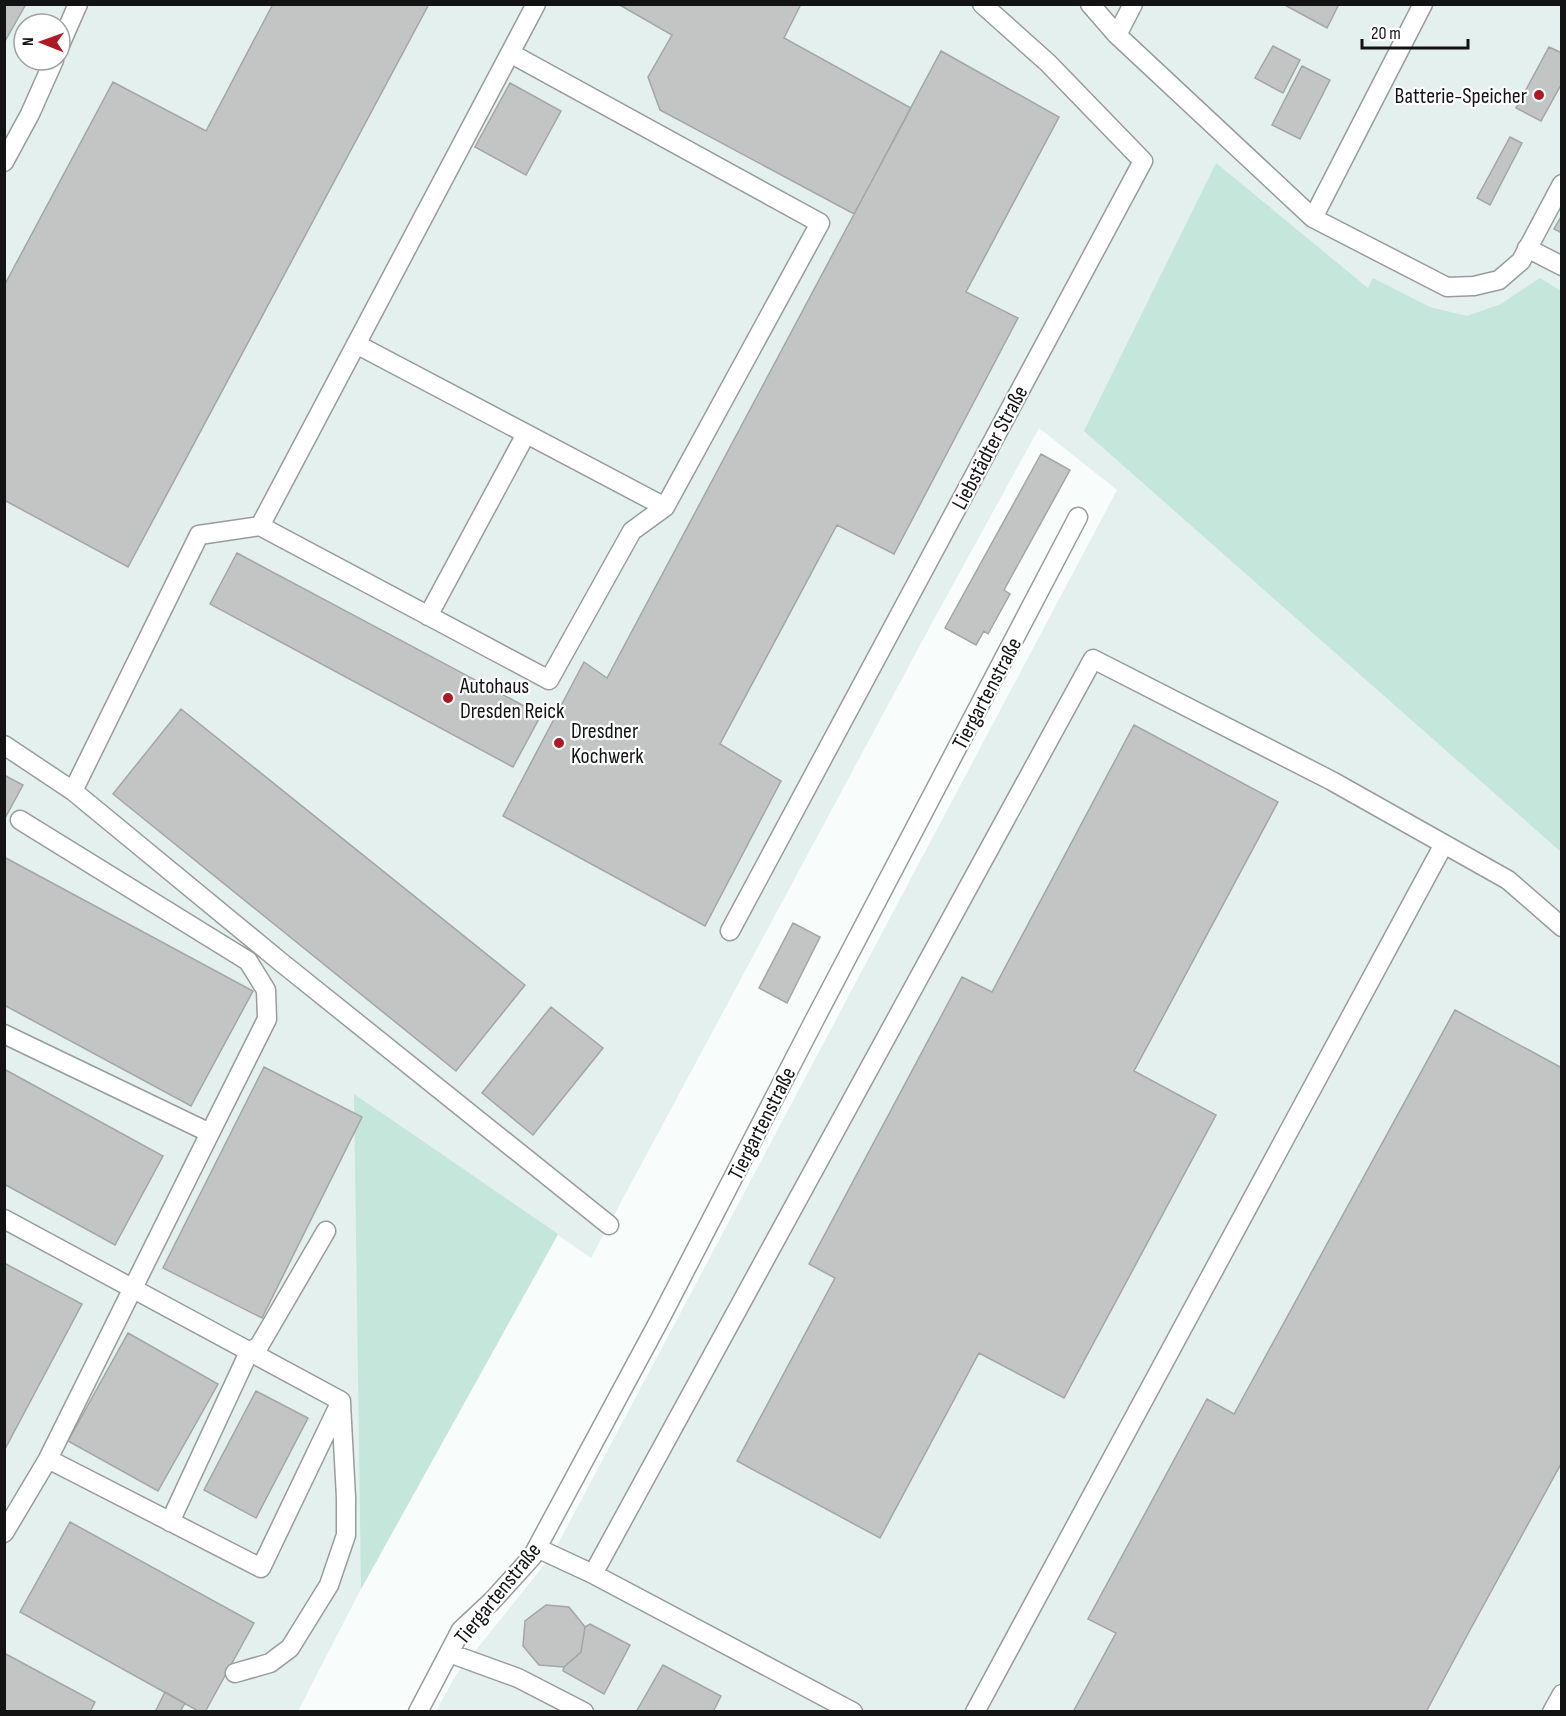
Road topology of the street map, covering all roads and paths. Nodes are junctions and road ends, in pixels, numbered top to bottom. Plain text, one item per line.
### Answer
1 (536, 4) edge
2 (982, 4) edge
3 (1090, 4) edge
4 (1133, 4) edge
5 (1424, 4) edge
6 (1117, 35) junction
7 (510, 54) junction
8 (49, 72) edge
9 (4, 162) edge
10 (1562, 184) edge
11 (1313, 218) junction
12 (1527, 248) junction
13 (1562, 266) edge
14 (356, 344) junction
15 (526, 434) junction
16 (665, 507) junction
17 (1078, 517) dead end
18 (260, 526) junction
19 (428, 616) junction
20 (4, 745) edge
21 (73, 791) junction
22 (20, 820) dead end
23 (1444, 844) junction
24 (1562, 927) edge
25 (730, 931) dead end
26 (4, 1034) edge
27 (210, 1133) junction
28 (4, 1219) edge
29 (609, 1225) dead end
30 (326, 1231) dead end
31 (132, 1288) junction
32 (249, 1352) junction
33 (341, 1401) junction
34 (48, 1459) junction
35 (170, 1522) junction
36 (4, 1533) edge
37 (537, 1548) junction
38 (593, 1574) junction
39 (449, 1653) junction
40 (235, 1673) dead end
41 (1562, 1694) edge
42 (848, 1710) edge
43 (418, 1712) edge
44 (584, 1712) edge
45 (975, 1712) edge
46 (1552, 1712) edge

1 - 7 lane
2 - 25 lane, Liebstädter Straße
3 - 6 lane
4 - 6 lane
5 - 11 lane
6 - 11 lane
7 - 14 lane
7 - 16 lane
8 - 9 lane
10 - 12 lane
11 - 12 lane
12 - 13 lane
14 - 15 lane
14 - 18 lane
15 - 16 lane
15 - 19 lane
16 - 19 lane
17 - 37 lane, Tiergartenstraße
18 - 19 lane
18 - 21 lane
20 - 21 lane
21 - 29 lane
22 - 27 lane
23 - 24 lane
23 - 38 lane
23 - 45 lane
26 - 27 lane
27 - 31 lane
28 - 31 lane
30 - 32 lane
31 - 32 lane
31 - 34 lane
32 - 33 lane
32 - 35 lane
33 - 35 lane
33 - 40 lane
34 - 35 lane
34 - 36 lane
37 - 38 lane
37 - 39 lane, Tiergartenstraße
38 - 42 lane
39 - 43 lane, Tiergartenstraße
39 - 44 lane
41 - 46 lane

